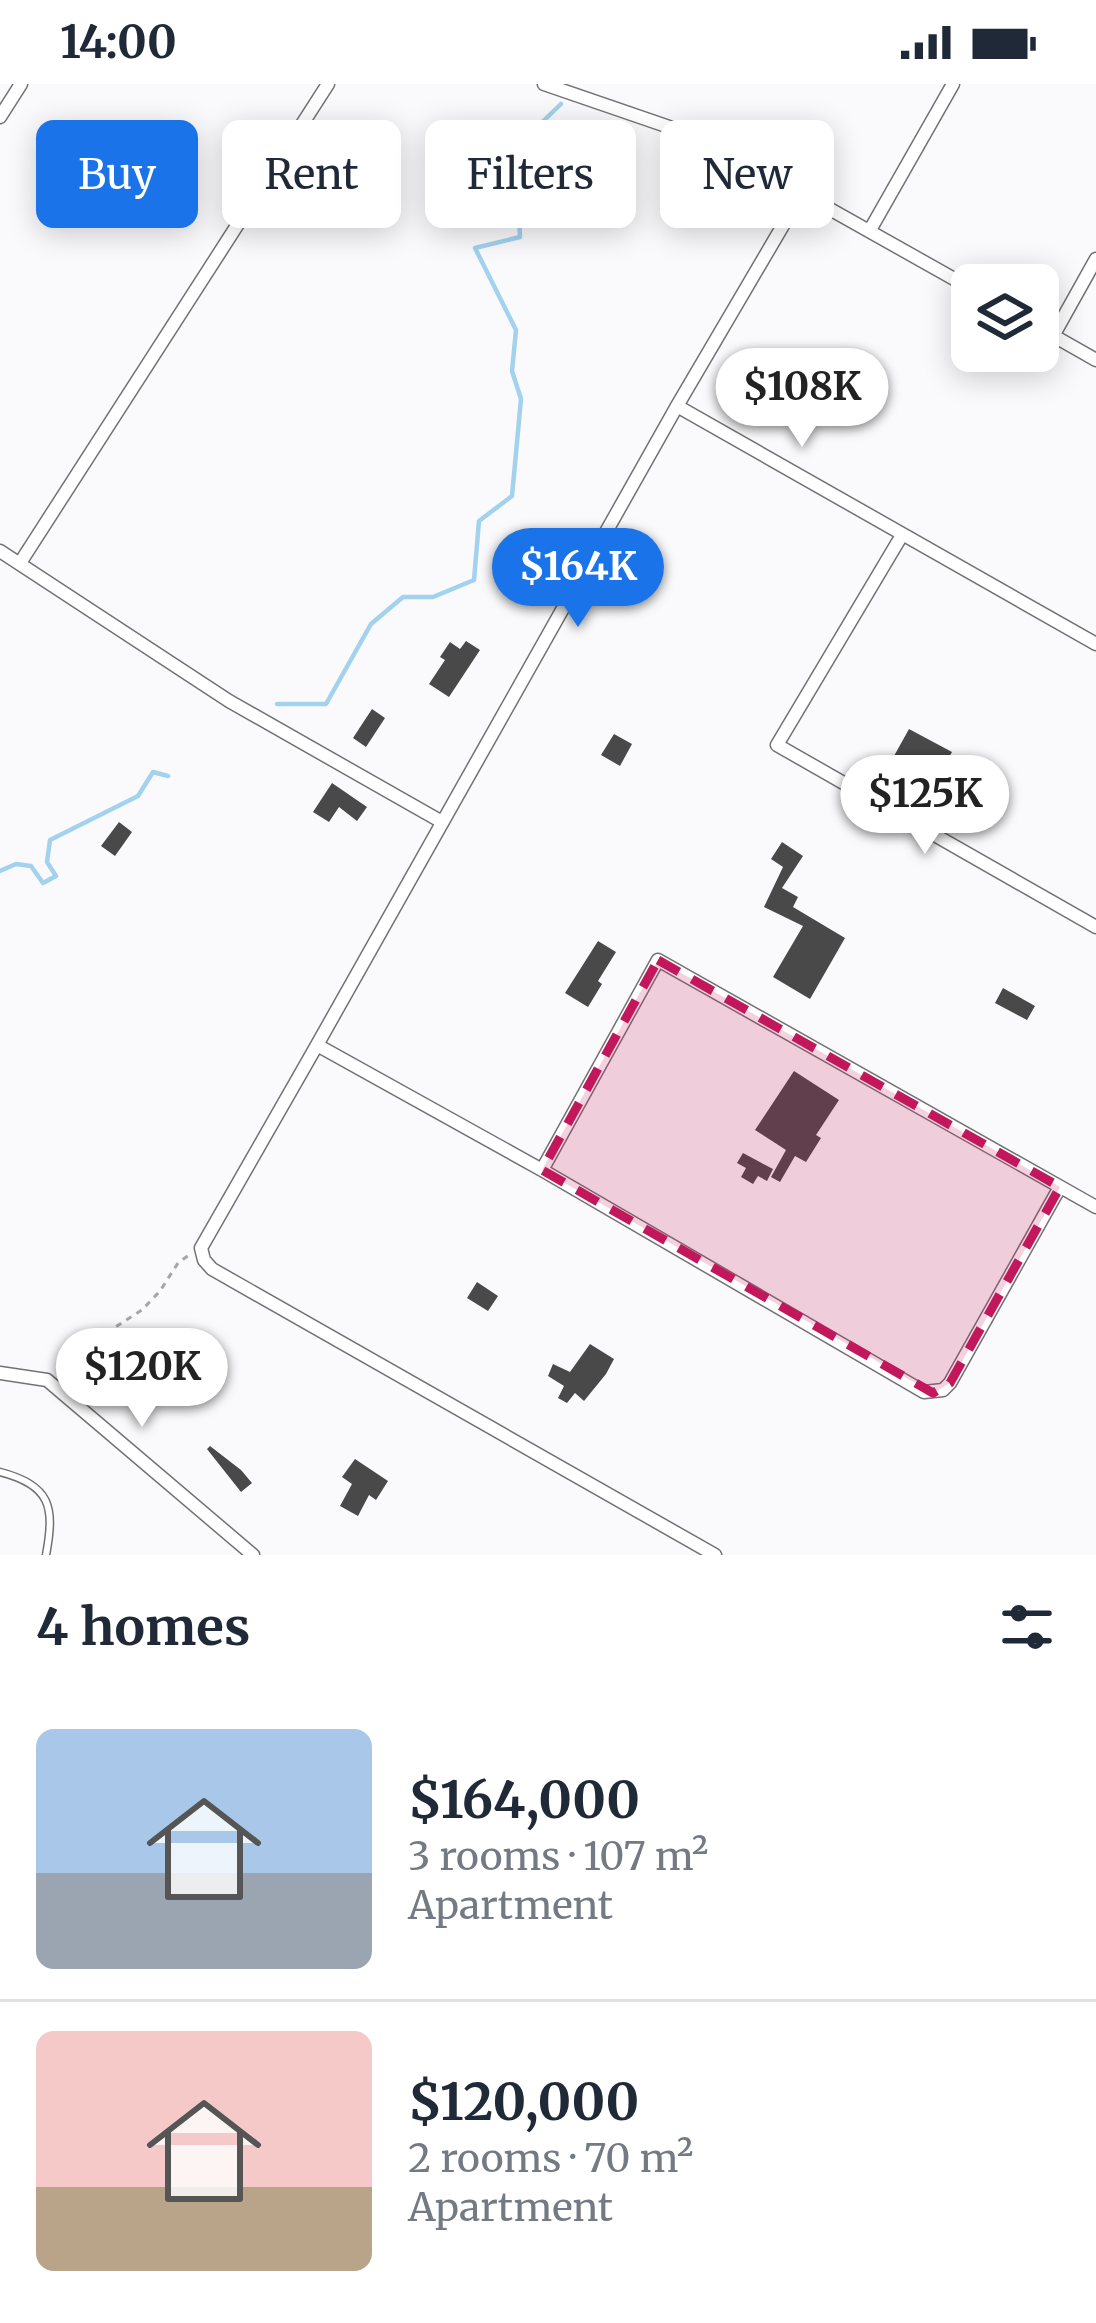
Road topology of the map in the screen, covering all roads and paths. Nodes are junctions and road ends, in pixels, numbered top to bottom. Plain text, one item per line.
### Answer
1 (21, 84) edge
2 (328, 84) edge
3 (544, 84) edge
4 (953, 84) edge
5 (0, 117) edge
6 (660, 124) edge
7 (834, 210) edge
8 (781, 228) edge
9 (870, 230) junction
10 (1096, 259) edge
11 (951, 277) edge
12 (1059, 325) edge
13 (1059, 339) edge
14 (1096, 360) edge
15 (677, 406) junction
16 (902, 535) junction
17 (0, 551) edge
18 (20, 563) junction
19 (1096, 644) edge
20 (442, 822) junction
21 (1096, 927) edge
22 (317, 1045) junction
23 (542, 1170) junction
24 (1060, 1187) junction
25 (1096, 1207) edge
26 (201, 1248) junction
27 (0, 1373) edge
28 (46, 1380) junction
29 (0, 1472) edge
30 (46, 1555) edge
31 (253, 1555) edge
32 (715, 1555) edge

1 - 5 street
2 - 18 street
3 - 6 street
4 - 9 street
7 - 9 street
8 - 15 street
9 - 11 street
10 - 12 street
13 - 14 street
15 - 16 street
15 - 20 street
16 - 19 street
16 - 21 street
17 - 18 street
18 - 20 street
20 - 22 street
22 - 23 street
22 - 26 street
23 - 24 street
23 - 24 street
24 - 25 street
26 - 28 path
26 - 32 street
27 - 28 street
28 - 31 street
29 - 30 lane

